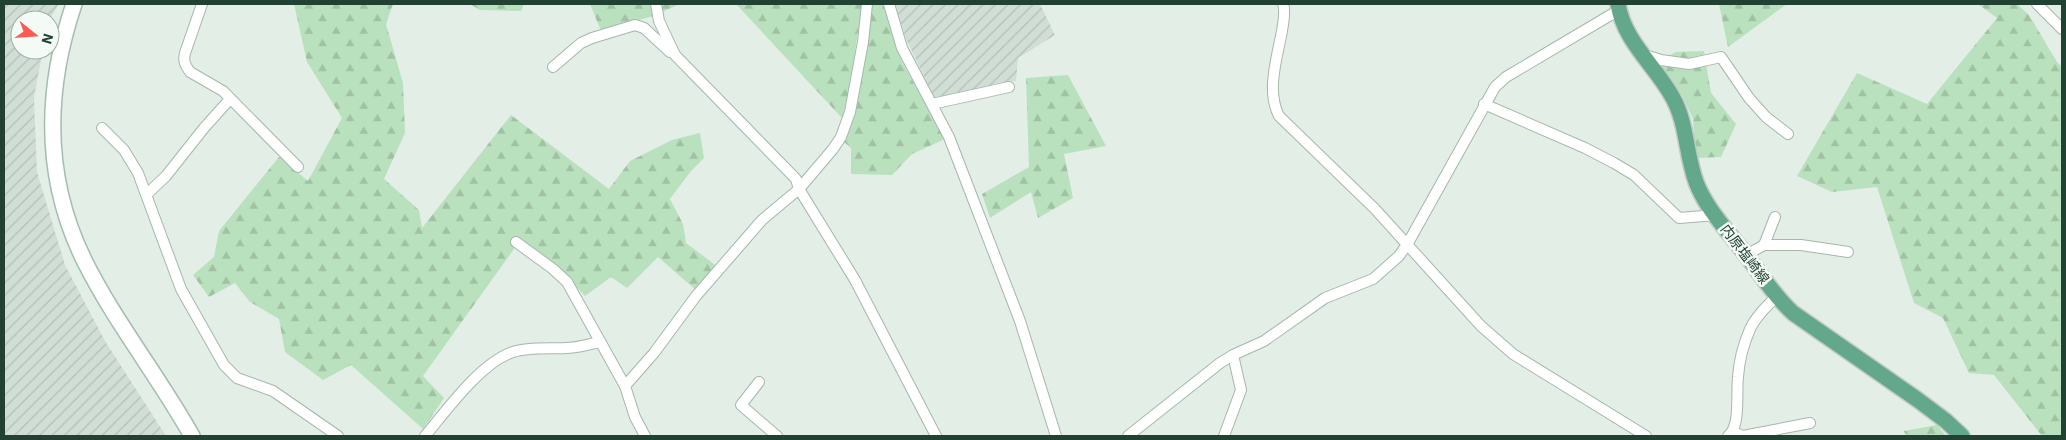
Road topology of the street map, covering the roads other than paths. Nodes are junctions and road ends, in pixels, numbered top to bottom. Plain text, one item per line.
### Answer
1 (74, 4) edge
2 (202, 4) edge
3 (656, 4) edge
4 (867, 4) edge
5 (889, 4) edge
6 (1283, 4) edge
7 (2037, 4) edge
8 (1619, 7) edge
9 (2062, 29) edge
10 (1641, 54) junction
11 (675, 55) junction
12 (553, 66) dead end
13 (1009, 87) dead end
14 (230, 99) junction
15 (932, 104) junction
16 (1484, 104) junction
17 (102, 128) dead end
18 (1788, 134) dead end
19 (298, 166) dead end
20 (799, 189) junction
21 (147, 194) junction
22 (1716, 215) junction
23 (1775, 217) dead end
24 (516, 242) dead end
25 (1408, 243) junction
26 (1764, 245) junction
27 (1848, 252) dead end
28 (1746, 255) junction
29 (1777, 296) junction
30 (600, 342) junction
31 (1233, 355) junction
32 (759, 382) dead end
33 (625, 386) junction
34 (1810, 423) dead end
35 (1791, 432) edge
36 (1731, 434) edge
37 (192, 436) edge
38 (338, 436) edge
39 (425, 436) edge
40 (645, 436) edge
41 (777, 436) edge
42 (936, 436) edge
43 (1056, 436) edge
44 (1128, 436) edge
45 (1224, 436) edge
46 (1646, 436) edge
47 (1962, 436) edge

1 - 37 street
2 - 14 street
3 - 11 street
4 - 20 street
5 - 15 street
6 - 25 street
7 - 9 street
8 - 10 main road, 内原塩崎線
8 - 16 street
10 - 18 street
10 - 22 main road, 内原塩崎線
11 - 12 street
11 - 20 street
13 - 15 street
14 - 19 street
14 - 21 street
15 - 43 street
16 - 22 street
16 - 25 street
17 - 21 street
20 - 33 street
20 - 42 street
21 - 38 street
22 - 28 main road, 内原塩崎線
23 - 26 street
24 - 30 street
25 - 31 street
25 - 46 street
26 - 27 street
26 - 28 street
28 - 29 main road, 内原塩崎線
29 - 36 street
29 - 47 main road, 内原塩崎線
30 - 33 street
30 - 39 street
31 - 44 street
31 - 45 street
32 - 41 street
33 - 40 street
34 - 35 street
35 - 36 street

